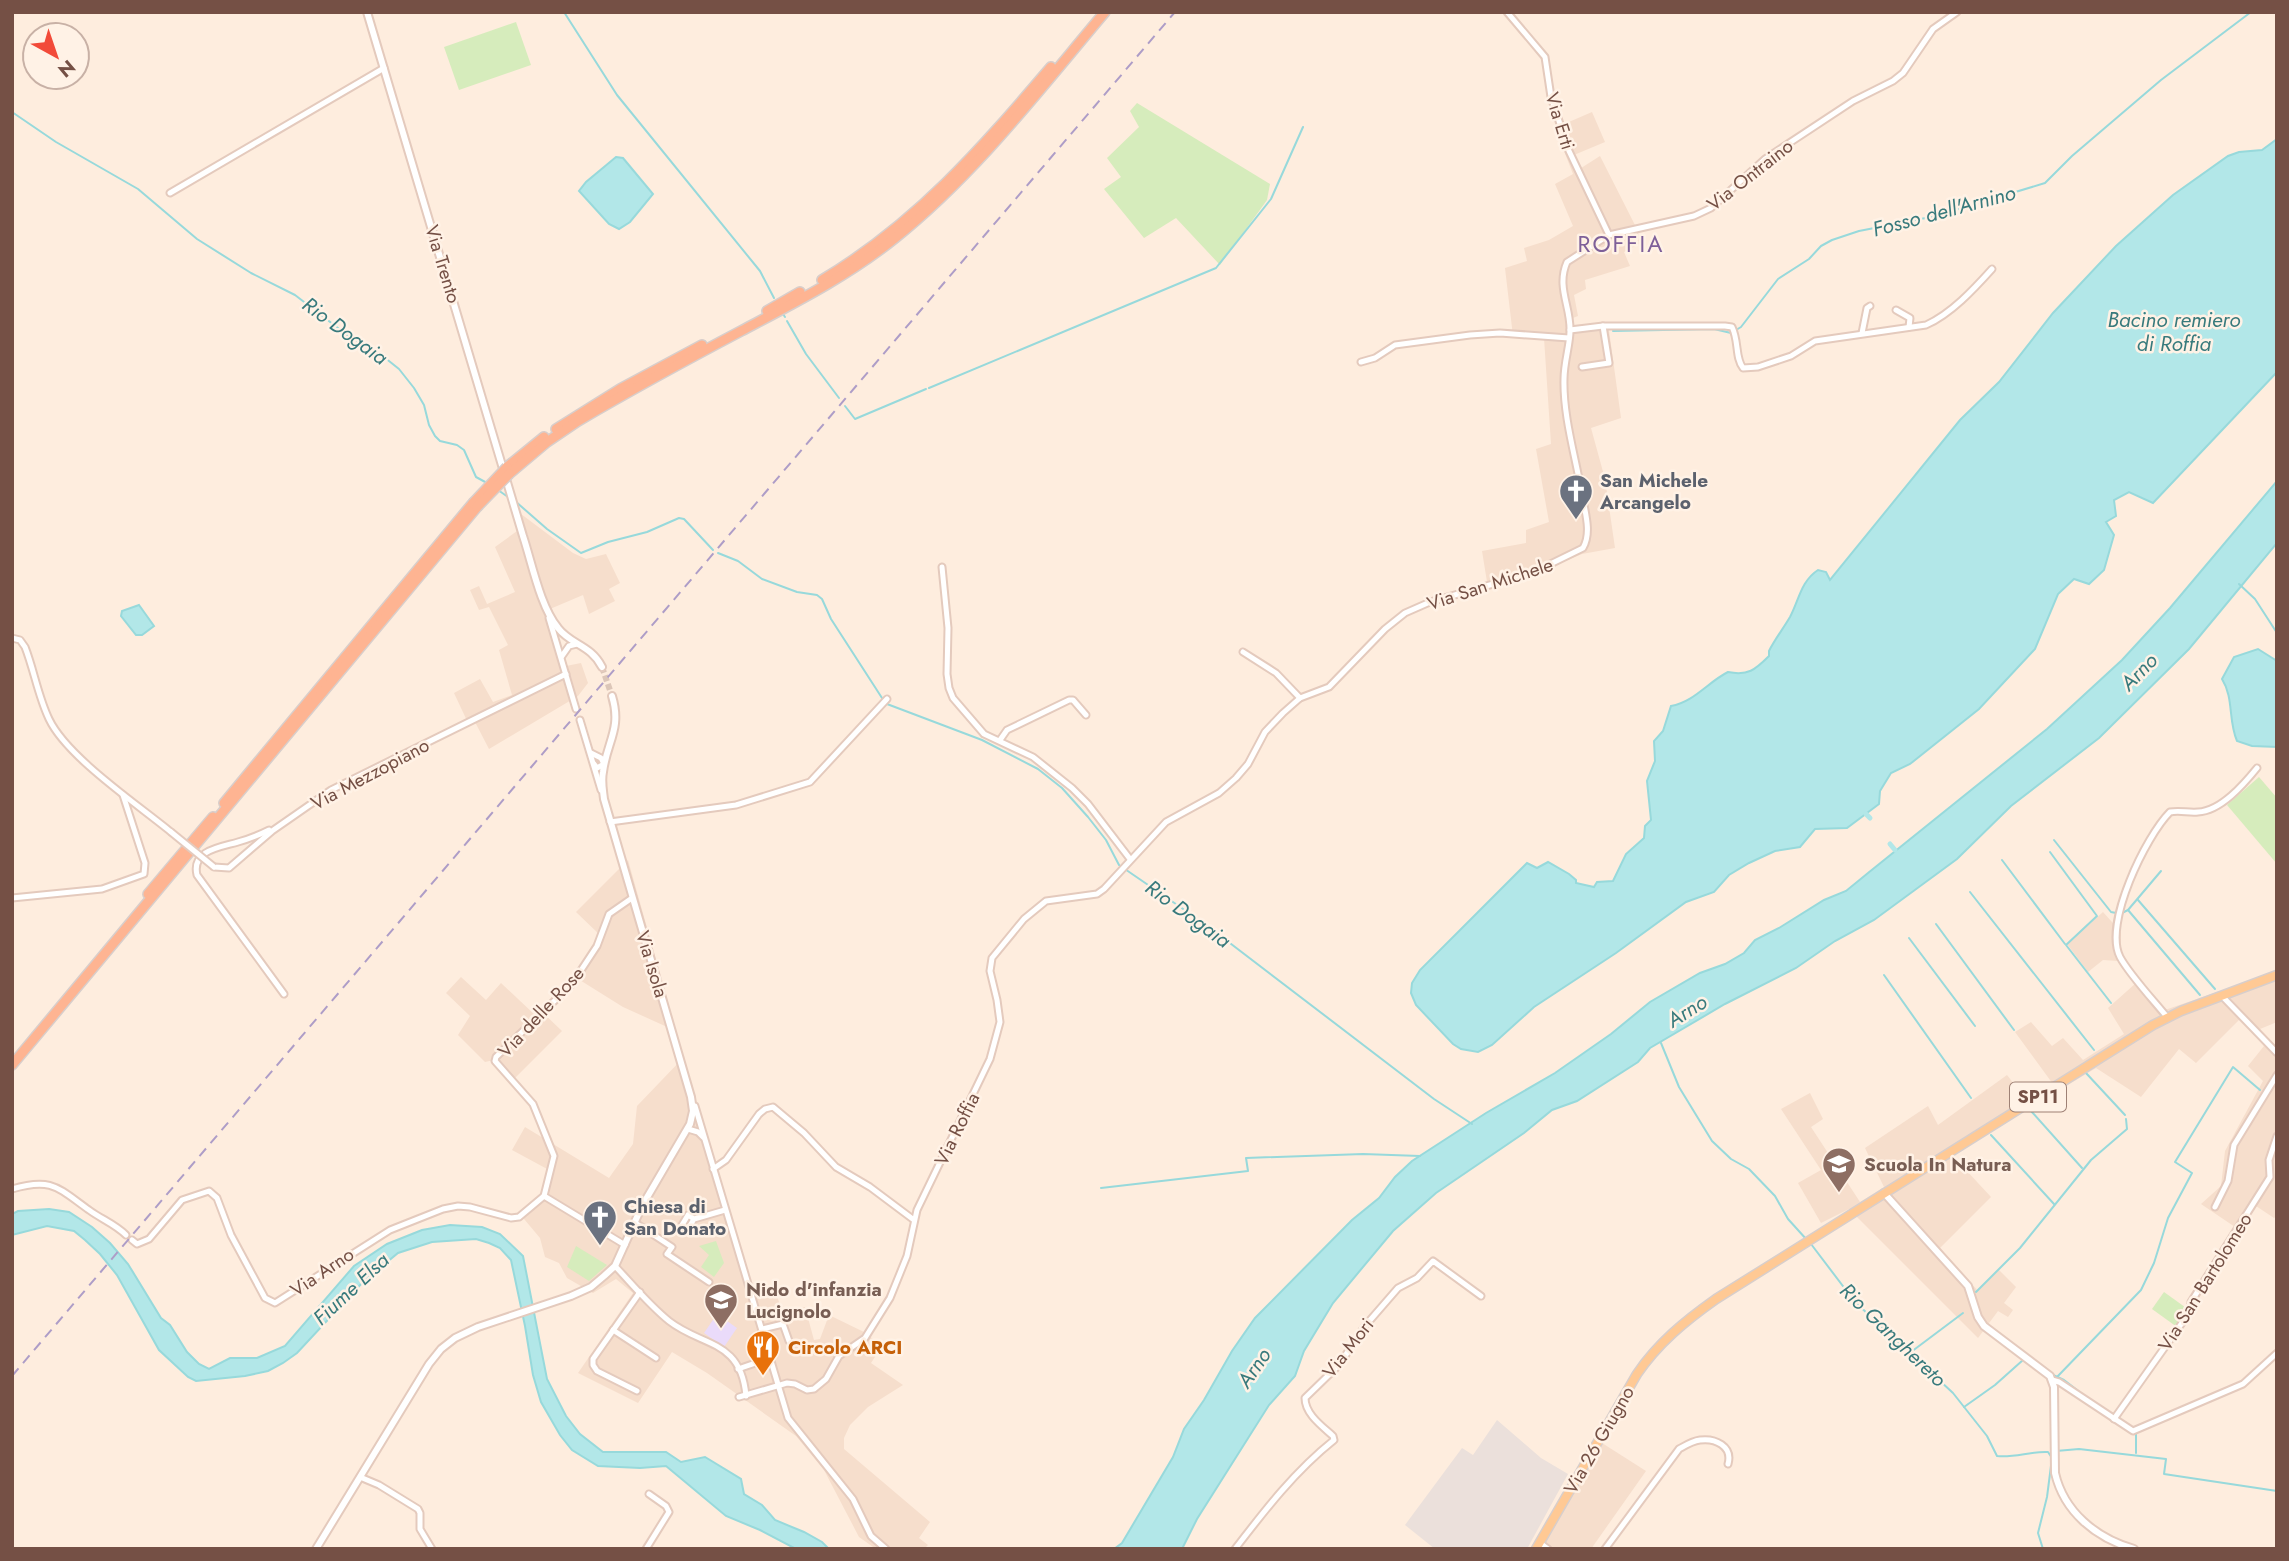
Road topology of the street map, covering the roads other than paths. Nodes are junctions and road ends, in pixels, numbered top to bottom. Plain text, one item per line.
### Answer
1 (367, 12) edge
2 (1098, 12) edge
3 (1105, 12) edge
4 (1507, 12) edge
5 (1957, 12) edge
6 (384, 68) junction
7 (170, 193) dead end
8 (1609, 235) junction
9 (1993, 269) dead end
10 (1870, 306) dead end
11 (1896, 310) dead end
12 (1603, 326) junction
13 (1909, 327) junction
14 (1570, 330) junction
15 (1862, 333) junction
16 (1569, 338) junction
17 (1361, 362) dead end
18 (1582, 367) dead end
19 (508, 471) junction
20 (475, 505) junction
21 (1583, 548) joint
22 (942, 567) dead end
23 (547, 608) junction
24 (568, 637) junction
25 (12, 639) edge
26 (581, 645) junction
27 (562, 649) junction
28 (1243, 652) dead end
29 (602, 667) tunnel mouth
30 (566, 674) junction
31 (612, 696) tunnel mouth
32 (1300, 698) junction
33 (887, 699) dead end
34 (576, 709) dead end
35 (1086, 715) dead end
36 (580, 720) dead end
37 (1000, 740) junction
38 (610, 747) junction
39 (595, 760) junction
40 (604, 765) junction
41 (2257, 768) dead end
42 (122, 792) junction
43 (604, 799) junction
44 (610, 822) junction
45 (282, 824) junction
46 (1127, 862) junction
47 (12, 898) edge
48 (632, 898) junction
49 (2277, 975) edge
50 (284, 994) dead end
51 (2222, 996) junction
52 (2167, 1017) junction
53 (2277, 1053) edge
54 (12, 1056) edge
55 (12, 1065) edge
56 (2277, 1075) edge
57 (691, 1097) junction
58 (689, 1127) junction
59 (701, 1129) junction
60 (2277, 1136) edge
61 (703, 1137) junction
62 (713, 1169) junction
63 (12, 1189) edge
64 (1884, 1193) junction
65 (544, 1196) junction
66 (2215, 1207) dead end
67 (725, 1210) junction
68 (694, 1219) dead end
69 (914, 1220) junction
70 (634, 1222) junction
71 (625, 1245) junction
72 (615, 1266) junction
73 (709, 1282) dead end
74 (640, 1292) junction
75 (1481, 1296) dead end
76 (762, 1329) junction
77 (613, 1330) junction
78 (789, 1341) dead end
79 (2277, 1353) edge
80 (656, 1358) dead end
81 (771, 1358) junction
82 (738, 1369) junction
83 (2052, 1380) junction
84 (777, 1384) junction
85 (637, 1391) dead end
86 (2114, 1419) junction
87 (1728, 1464) dead end
88 (360, 1477) junction
89 (649, 1494) dead end
90 (1538, 1546) edge
91 (316, 1549) edge
92 (432, 1549) edge
93 (646, 1549) edge
94 (886, 1549) edge
95 (1235, 1549) edge
96 (1548, 1549) edge
97 (1605, 1549) edge
98 (2134, 1549) edge

1 - 6 street, Via Trento
2 - 19 highway
3 - 19 highway
4 - 8 street, Via Erti
5 - 8 street, Via Ontraino
6 - 7 street
6 - 23 street, Via Trento
8 - 14 street, Via Ontraino
9 - 13 street
10 - 15 street
11 - 13 street
12 - 14 street
12 - 15 street
12 - 18 street
13 - 15 street
14 - 16 street, Via Ontraino
16 - 17 street
16 - 21 street, Via Ontraino
19 - 20 highway, bridge
20 - 54 highway
20 - 55 highway
21 - 32 street, Via San Michele
22 - 37 street
23 - 24 street
23 - 27 street
24 - 26 street
24 - 27 street
25 - 42 street, Via Mezzopiano
26 - 27 street
26 - 29 street
27 - 30 street
28 - 32 street
30 - 34 street
30 - 45 street, Via Mezzopiano
31 - 38 street, Via Isola
32 - 46 street, Via San Michele
33 - 44 street
35 - 37 street
36 - 39 street, Via Isola
37 - 46 street
38 - 39 street
38 - 40 street, Via Isola
39 - 40 street
39 - 43 street, Via Isola
40 - 43 street, Via Isola
41 - 52 street
42 - 45 street, Via Mezzopiano, bridge
42 - 47 street
43 - 44 street, Via Isola
44 - 48 street, Via Isola
45 - 50 street
46 - 69 street, Via Roffia
48 - 57 street, Via Isola
48 - 65 street, Via delle Rose
49 - 51 main road, SP11
51 - 52 main road, SP11
51 - 53 street
52 - 64 main road, SP11
56 - 66 street
57 - 58 street
57 - 59 street, Via Isola
58 - 59 street
58 - 61 street
58 - 70 street
59 - 61 street, Via Isola
60 - 86 street, Via San Bartolomeo
61 - 62 street, Via Isola
62 - 67 street, Via Isola
62 - 69 street
63 - 65 street, Via Arno
64 - 83 street
64 - 90 main road, Via 26 Giugno / SP11
65 - 71 street
67 - 68 street
67 - 76 street, Via Isola
69 - 84 street, Via Roffia
70 - 71 street
70 - 73 street
71 - 72 street
72 - 74 street
72 - 88 street
74 - 77 street
74 - 82 street
75 - 95 street, Via Mori
76 - 78 street
76 - 81 street, Via Isola
77 - 80 street
77 - 85 street
79 - 86 street
81 - 82 street
81 - 84 street, Via Isola
82 - 84 street
83 - 86 street
83 - 98 street
84 - 94 street, Via Isola
87 - 97 street
88 - 91 street
88 - 92 street
89 - 93 street
90 - 96 street

